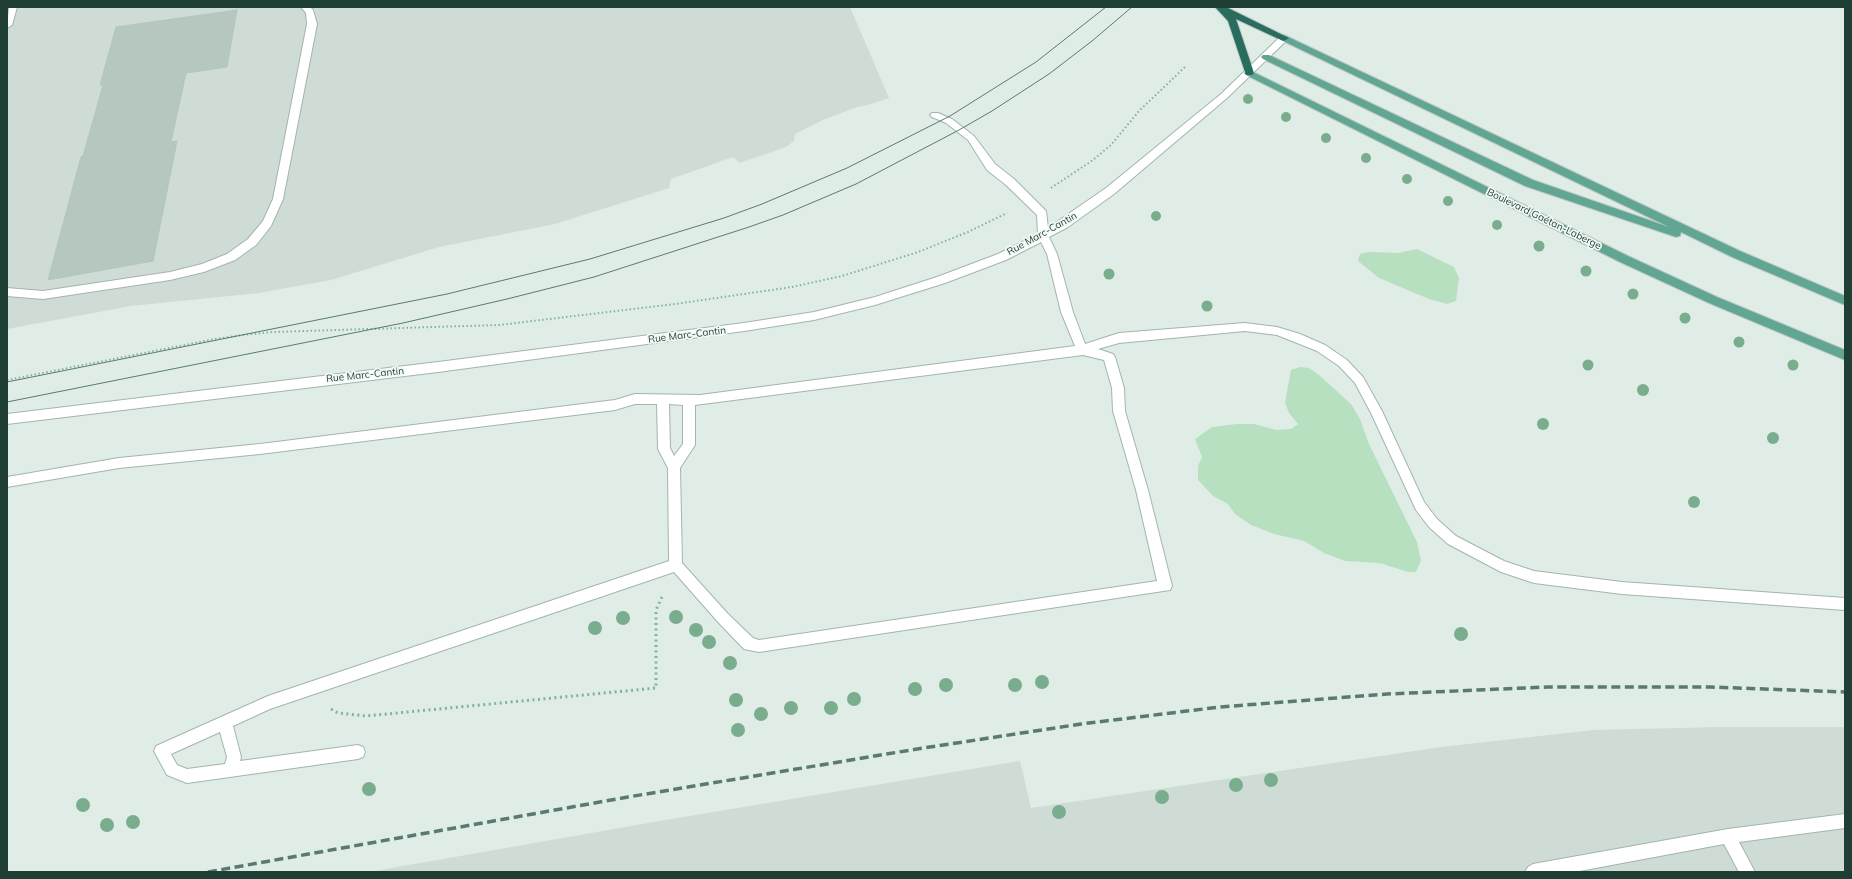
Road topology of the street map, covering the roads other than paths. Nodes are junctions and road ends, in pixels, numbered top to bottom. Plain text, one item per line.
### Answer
1 (14, 7) edge
2 (305, 7) edge
3 (1219, 7) edge
4 (7, 25) edge
5 (1284, 38) junction
6 (1266, 57) junction
7 (1249, 73) junction
8 (935, 115) dead end
9 (1043, 236) junction
10 (1736, 254) junction
11 (7, 292) edge
12 (1845, 301) edge
13 (1082, 350) junction
14 (1845, 355) edge
15 (663, 398) junction
16 (689, 399) junction
17 (7, 419) edge
18 (674, 467) junction
19 (7, 482) edge
20 (676, 565) junction
21 (1845, 604) edge
22 (225, 722) junction
23 (358, 752) dead end
24 (230, 770) junction
25 (1845, 820) edge
26 (1728, 836) junction
27 (1533, 872) edge
28 (1747, 872) edge

1 - 4 street
2 - 11 street
3 - 5 highway
3 - 7 highway
5 - 6 street, Rue Marc-Cantin
5 - 10 main road
6 - 7 street, Rue Marc-Cantin
6 - 10 main road
7 - 9 street, Rue Marc-Cantin
7 - 14 main road, Boulevard Gaétan-Laberge
8 - 9 street
9 - 13 street
9 - 17 street, Rue Marc-Cantin
10 - 12 main road
13 - 16 street
13 - 20 street
13 - 21 street
15 - 16 street
15 - 18 street
15 - 19 street
16 - 18 street
18 - 20 street
20 - 22 street
22 - 24 street
22 - 24 street
23 - 24 street
25 - 26 street
26 - 27 street
26 - 28 street

